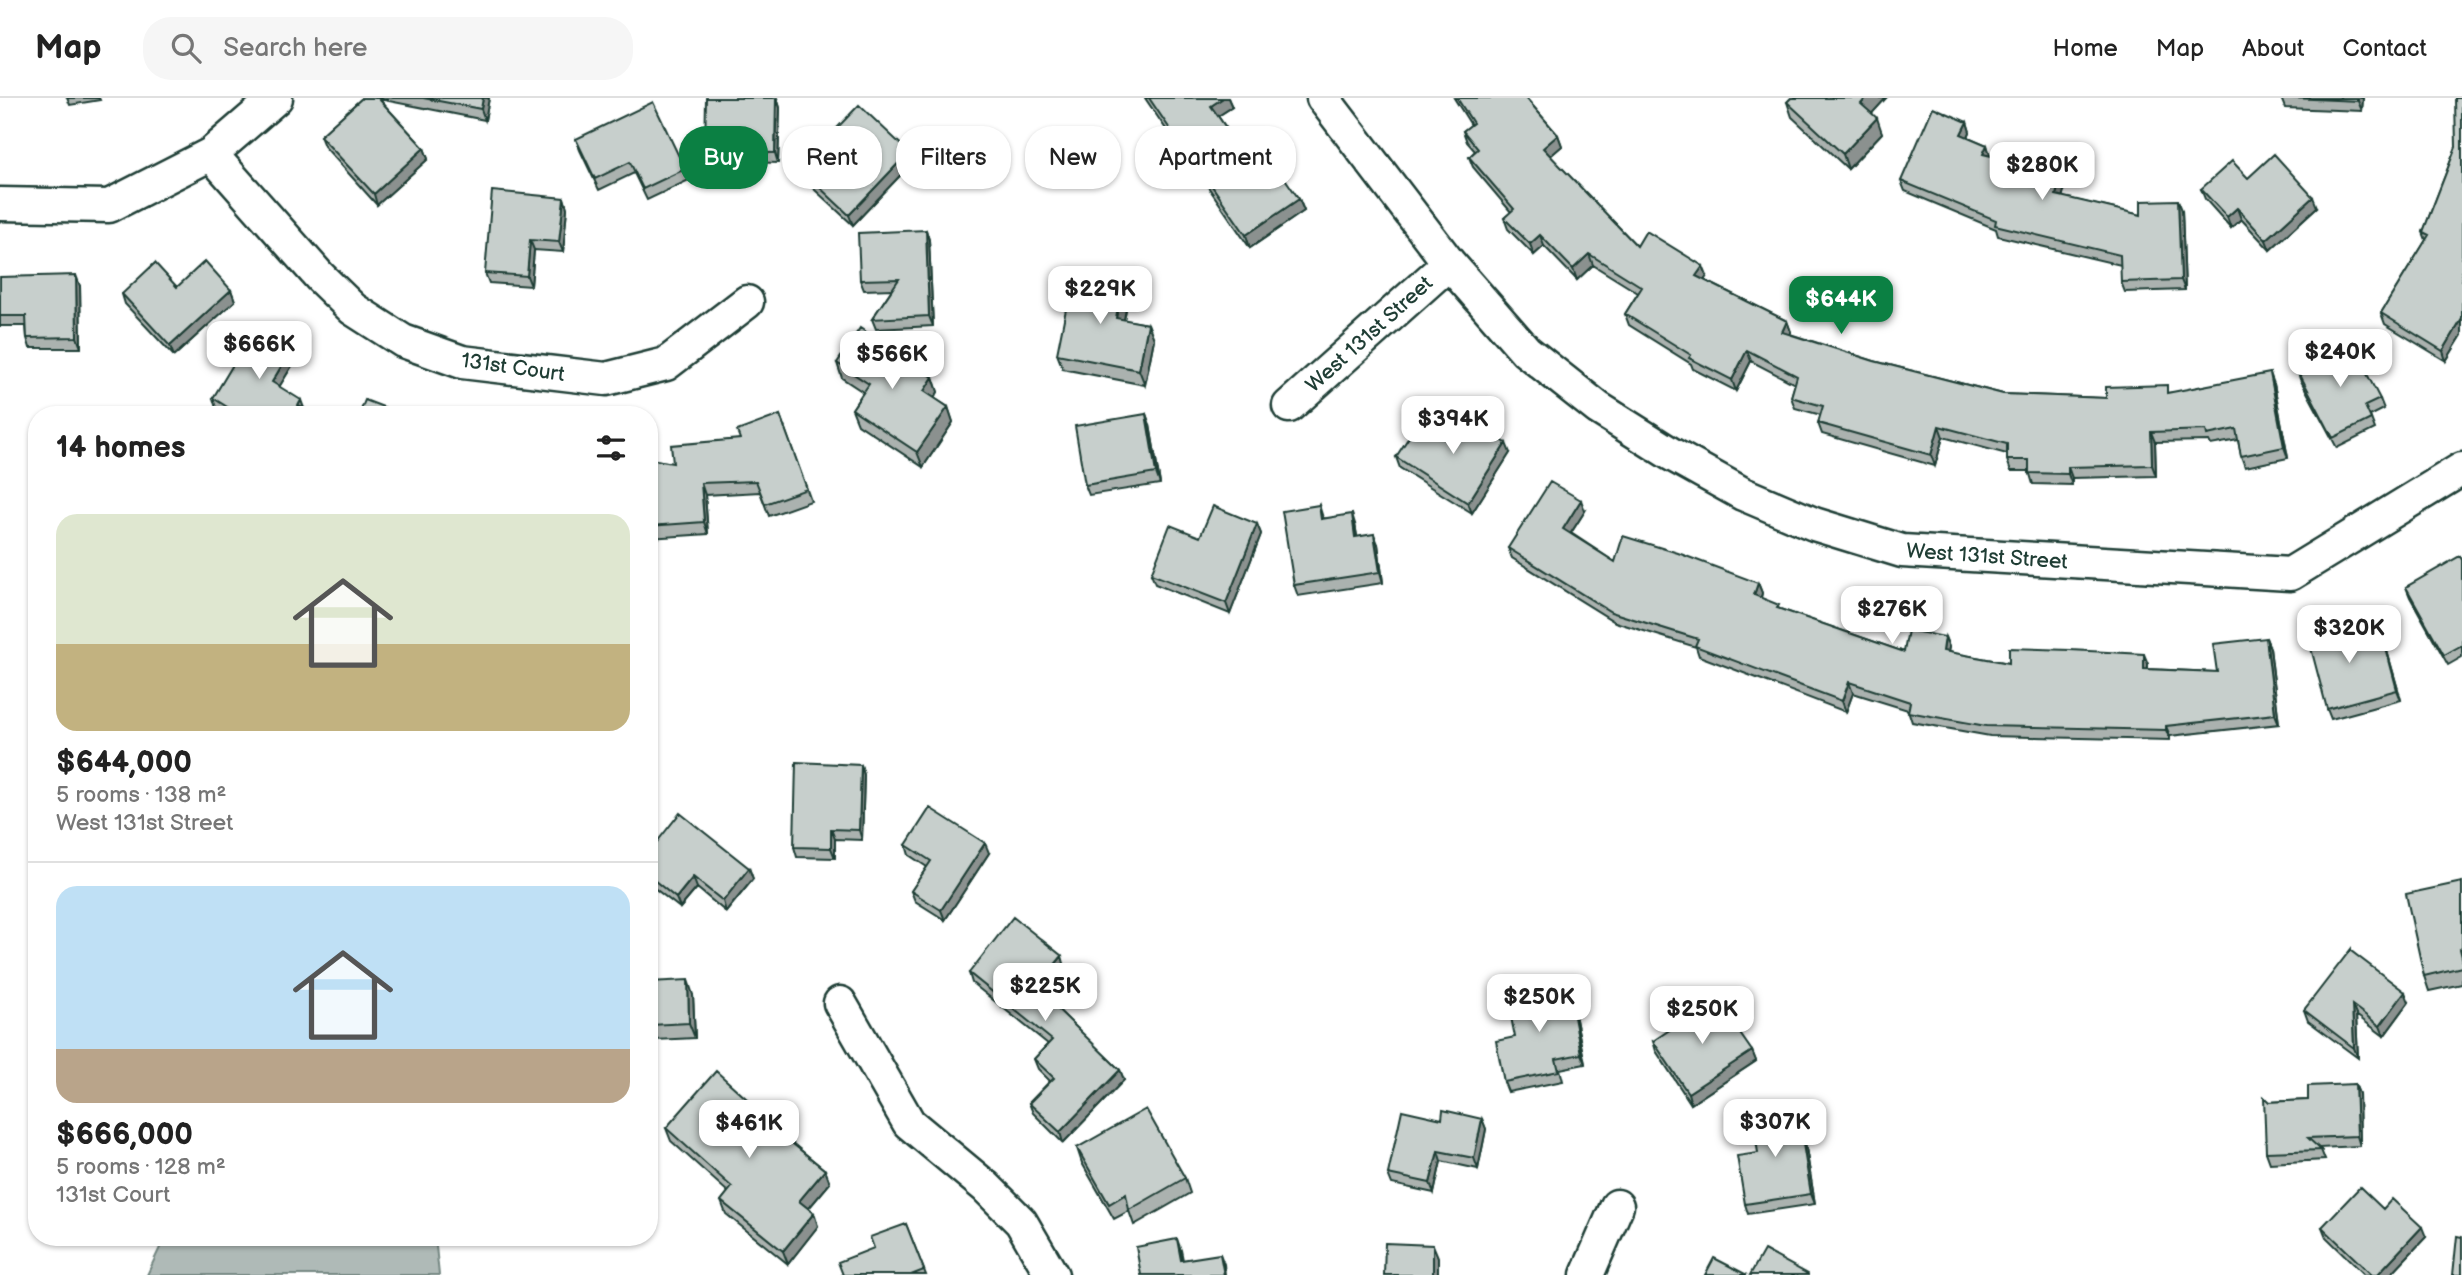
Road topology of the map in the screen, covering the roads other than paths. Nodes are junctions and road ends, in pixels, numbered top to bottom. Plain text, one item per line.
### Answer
1 (276, 98) edge
2 (1323, 98) edge
3 (211, 154) junction
4 (0, 204) edge
5 (1449, 263) junction
6 (747, 302) dead end
7 (1289, 406) dead end
8 (2462, 469) edge
9 (840, 1003) dead end
10 (1617, 1206) dead end
11 (1052, 1275) edge
12 (1587, 1275) edge

1 - 3 street
2 - 5 street, West 131st Street
3 - 4 street
3 - 6 street, 131st Court
5 - 7 street, West 131st Street
5 - 8 street, West 131st Street
9 - 11 street
10 - 12 street

